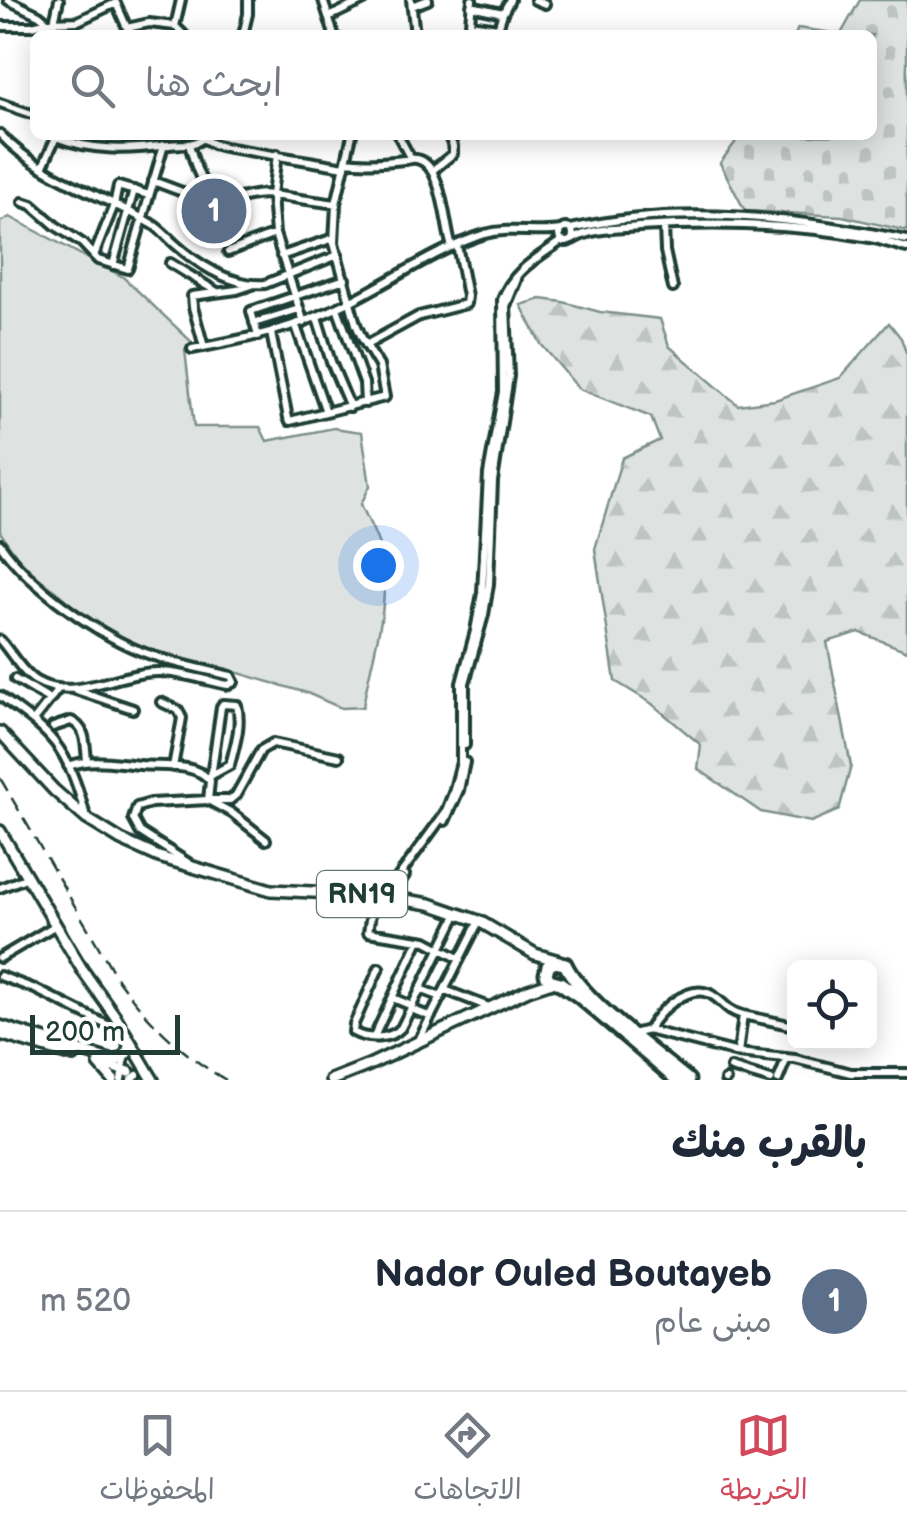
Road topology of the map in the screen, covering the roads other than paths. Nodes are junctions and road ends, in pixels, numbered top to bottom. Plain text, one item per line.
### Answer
1 (8, 0) edge
2 (59, 0) edge
3 (181, 0) edge
4 (248, 0) edge
5 (324, 0) edge
6 (364, 0) edge
7 (428, 0) edge
8 (510, 0) edge
9 (535, 0) edge
10 (471, 2) edge
11 (23, 3) edge
12 (411, 3) edge
13 (545, 4) dead end
14 (503, 13) junction
15 (329, 17) junction
16 (51, 22) junction
17 (470, 24) junction
18 (0, 26) edge
19 (168, 28) edge
20 (58, 30) edge
21 (244, 30) edge
22 (333, 30) edge
23 (414, 30) edge
24 (469, 30) edge
25 (490, 30) edge
26 (498, 30) edge
27 (0, 103) edge
28 (30, 113) edge
29 (0, 134) edge
30 (58, 140) edge
31 (72, 140) edge
32 (157, 140) edge
33 (173, 140) edge
34 (178, 140) edge
35 (198, 140) edge
36 (208, 140) edge
37 (351, 140) edge
38 (401, 140) edge
39 (450, 140) edge
40 (455, 140) edge
41 (189, 144) junction
42 (160, 146) junction
43 (453, 146) junction
44 (277, 154) junction
45 (411, 159) junction
46 (346, 164) junction
47 (43, 166) junction
48 (433, 170) junction
49 (154, 182) junction
50 (134, 190) junction
51 (210, 190) junction
52 (149, 194) junction
53 (272, 195) junction
54 (24, 202) dead end
55 (336, 204) junction
56 (114, 205) junction
57 (129, 210) junction
58 (143, 219) junction
59 (748, 222) junction
60 (664, 226) junction
61 (275, 234) junction
62 (565, 237) junction
63 (334, 238) junction
64 (907, 240) edge
65 (454, 246) junction
66 (907, 248) edge
67 (228, 252) dead end
68 (338, 255) junction
69 (94, 256) junction
70 (281, 256) junction
71 (170, 262) dead end
72 (113, 265) junction
73 (288, 275) junction
74 (345, 278) junction
75 (253, 284) junction
76 (673, 288) dead end
77 (218, 293) junction
78 (295, 296) junction
79 (350, 302) junction
80 (336, 308) junction
81 (298, 309) junction
82 (317, 317) junction
83 (254, 323) junction
84 (300, 324) junction
85 (271, 333) junction
86 (258, 336) junction
87 (366, 345) junction
88 (204, 347) junction
89 (192, 349) dead end
90 (365, 403) junction
91 (350, 407) junction
92 (326, 412) junction
93 (0, 544) edge
94 (0, 640) edge
95 (15, 679) dead end
96 (59, 688) junction
97 (71, 688) junction
98 (0, 696) edge
99 (50, 700) junction
100 (161, 702) dead end
101 (133, 709) dead end
102 (33, 722) junction
103 (52, 727) dead end
104 (0, 732) edge
105 (339, 757) dead end
106 (87, 760) junction
107 (68, 766) junction
108 (173, 767) junction
109 (210, 776) junction
110 (208, 800) junction
111 (87, 819) junction
112 (0, 831) edge
113 (266, 840) dead end
114 (195, 868) junction
115 (28, 877) junction
116 (0, 888) edge
117 (374, 895) junction
118 (393, 897) junction
119 (458, 914) junction
120 (480, 921) junction
121 (56, 925) junction
122 (420, 940) junction
123 (440, 948) junction
124 (534, 954) junction
125 (0, 958) edge
126 (460, 959) junction
127 (559, 961) joint
128 (379, 968) dead end
129 (0, 976) edge
130 (555, 977) junction
131 (420, 989) junction
132 (443, 994) junction
133 (392, 998) junction
134 (490, 1007) junction
135 (411, 1008) junction
136 (743, 1015) junction
137 (431, 1018) junction
138 (787, 1024) edge
139 (123, 1029) junction
140 (0, 1030) edge
141 (648, 1030) junction
142 (633, 1034) junction
143 (374, 1037) junction
144 (418, 1041) junction
145 (738, 1053) junction
146 (787, 1058) junction
147 (103, 1062) junction
148 (130, 1068) edge
149 (731, 1068) dead end
150 (907, 1073) edge
151 (113, 1080) edge
152 (153, 1080) edge
153 (331, 1080) edge
154 (677, 1080) edge
155 (688, 1080) edge
156 (774, 1080) edge

1 - 11 street
2 - 16 street
3 - 19 street
4 - 21 street
5 - 15 street
6 - 15 street
7 - 12 street
8 - 14 street
9 - 13 street
10 - 14 street
10 - 17 street
11 - 16 street
12 - 23 street
14 - 26 street
15 - 22 street
16 - 18 street
16 - 19 street
16 - 20 street
17 - 24 street
17 - 25 street
27 - 28 street
29 - 47 street
30 - 47 street
31 - 42 street
32 - 42 street
33 - 42 street
34 - 41 street
35 - 41 street
36 - 44 street
37 - 46 street
38 - 45 street
39 - 43 street
40 - 43 street
41 - 51 street
42 - 49 street
43 - 48 street
44 - 46 street
44 - 53 street
45 - 46 street
45 - 48 street
46 - 55 street
47 - 56 street
48 - 65 street
49 - 51 street
49 - 52 street
50 - 52 street
50 - 56 street
50 - 57 street
51 - 53 street
52 - 58 street
53 - 55 street
53 - 61 street
54 - 69 street
55 - 63 street
56 - 57 street
56 - 69 street
57 - 58 street
57 - 72 street
58 - 72 street
58 - 75 street
59 - 60 street
59 - 62 street
59 - 64 street
59 - 66 street
60 - 62 street
60 - 76 street
61 - 67 street
61 - 70 street
62 - 65 street
62 - 118 street
63 - 68 street
63 - 70 street
65 - 79 street
65 - 87 street
68 - 73 street
68 - 74 street
69 - 72 street
70 - 73 street
71 - 77 street
73 - 75 street
73 - 78 street
74 - 78 street
74 - 79 street
75 - 77 street
77 - 88 street
78 - 81 street
78 - 83 street
79 - 80 street
79 - 87 street
80 - 82 street
80 - 90 street
81 - 83 street
81 - 84 street
82 - 84 street
82 - 91 street
83 - 86 street
84 - 85 street
84 - 92 street
85 - 86 street
85 - 92 street
86 - 88 street
87 - 90 street
88 - 89 street
90 - 91 street
91 - 92 street
93 - 97 street
94 - 96 street
95 - 99 street
96 - 97 street
96 - 99 street
97 - 101 street
98 - 102 street
99 - 102 street
100 - 108 street
102 - 107 street
103 - 106 street
104 - 111 main road, RN19
105 - 110 street
106 - 107 street
106 - 108 street
107 - 111 street
108 - 109 street
109 - 109 street
109 - 110 street
110 - 113 street
110 - 114 street
111 - 114 main road, RN19
112 - 115 main road
114 - 117 main road, RN19
115 - 116 street
115 - 121 main road
117 - 118 main road, RN19
117 - 122 street
118 - 119 main road, RN19
119 - 120 main road, RN19
119 - 123 street
120 - 124 main road, RN19
120 - 126 street
121 - 125 street
121 - 139 main road
122 - 123 street
122 - 133 street
123 - 126 street
123 - 131 street
124 - 127 main road, RN19
124 - 130 main road, RN19
126 - 132 street
127 - 130 highway, RN19
128 - 143 street
129 - 139 street
130 - 134 main road
130 - 142 highway, RN19
130 - 154 highway, RN19
131 - 132 street
131 - 135 street
132 - 134 street
132 - 137 street
133 - 135 street
133 - 143 street
134 - 144 main road
135 - 137 street
135 - 143 street
136 - 138 street
136 - 141 street
136 - 145 street
137 - 144 street
139 - 148 main road
140 - 147 main road
141 - 142 street
141 - 145 street
142 - 155 highway, RN19
144 - 153 main road
145 - 146 street
146 - 150 street
146 - 156 street
147 - 148 main road
147 - 148 main road
147 - 151 main road
148 - 152 main road
149 - 156 street

